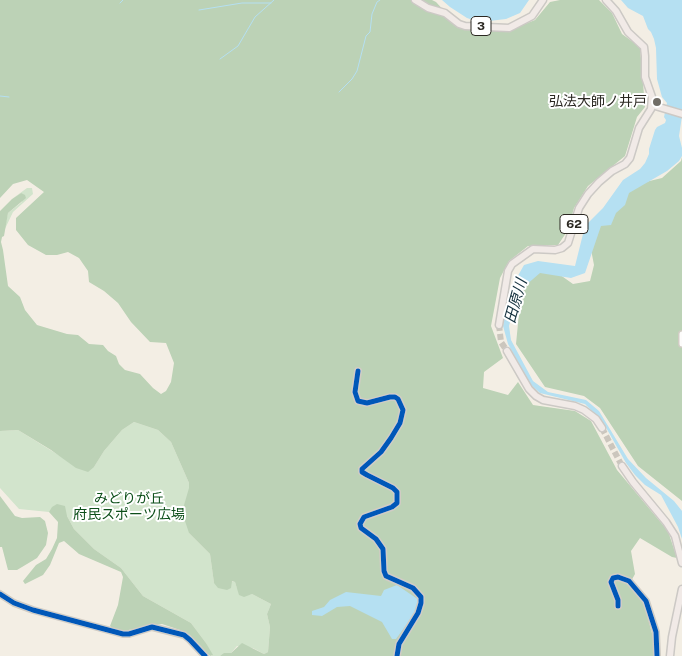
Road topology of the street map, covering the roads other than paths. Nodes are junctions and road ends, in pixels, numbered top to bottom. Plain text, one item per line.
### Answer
1 (415, 0) edge
2 (543, 0) edge
3 (606, 0) edge
4 (654, 106) junction
5 (682, 114) edge
6 (499, 325) tunnel mouth
7 (682, 334) edge
8 (682, 344) edge
9 (507, 352) tunnel mouth
10 (358, 371) dead end
11 (602, 428) tunnel mouth
12 (622, 466) tunnel mouth
13 (682, 563) edge
14 (682, 589) edge
15 (0, 594) edge
16 (618, 606) dead end
17 (205, 656) edge
18 (397, 656) edge
19 (657, 656) edge
20 (670, 656) edge

1 - 2 main road, 3
3 - 4 main road
4 - 5 main road
4 - 6 main road, 62
7 - 8 street
9 - 11 main road
10 - 18 street
12 - 13 main road
14 - 20 main road
15 - 17 street
16 - 19 street

